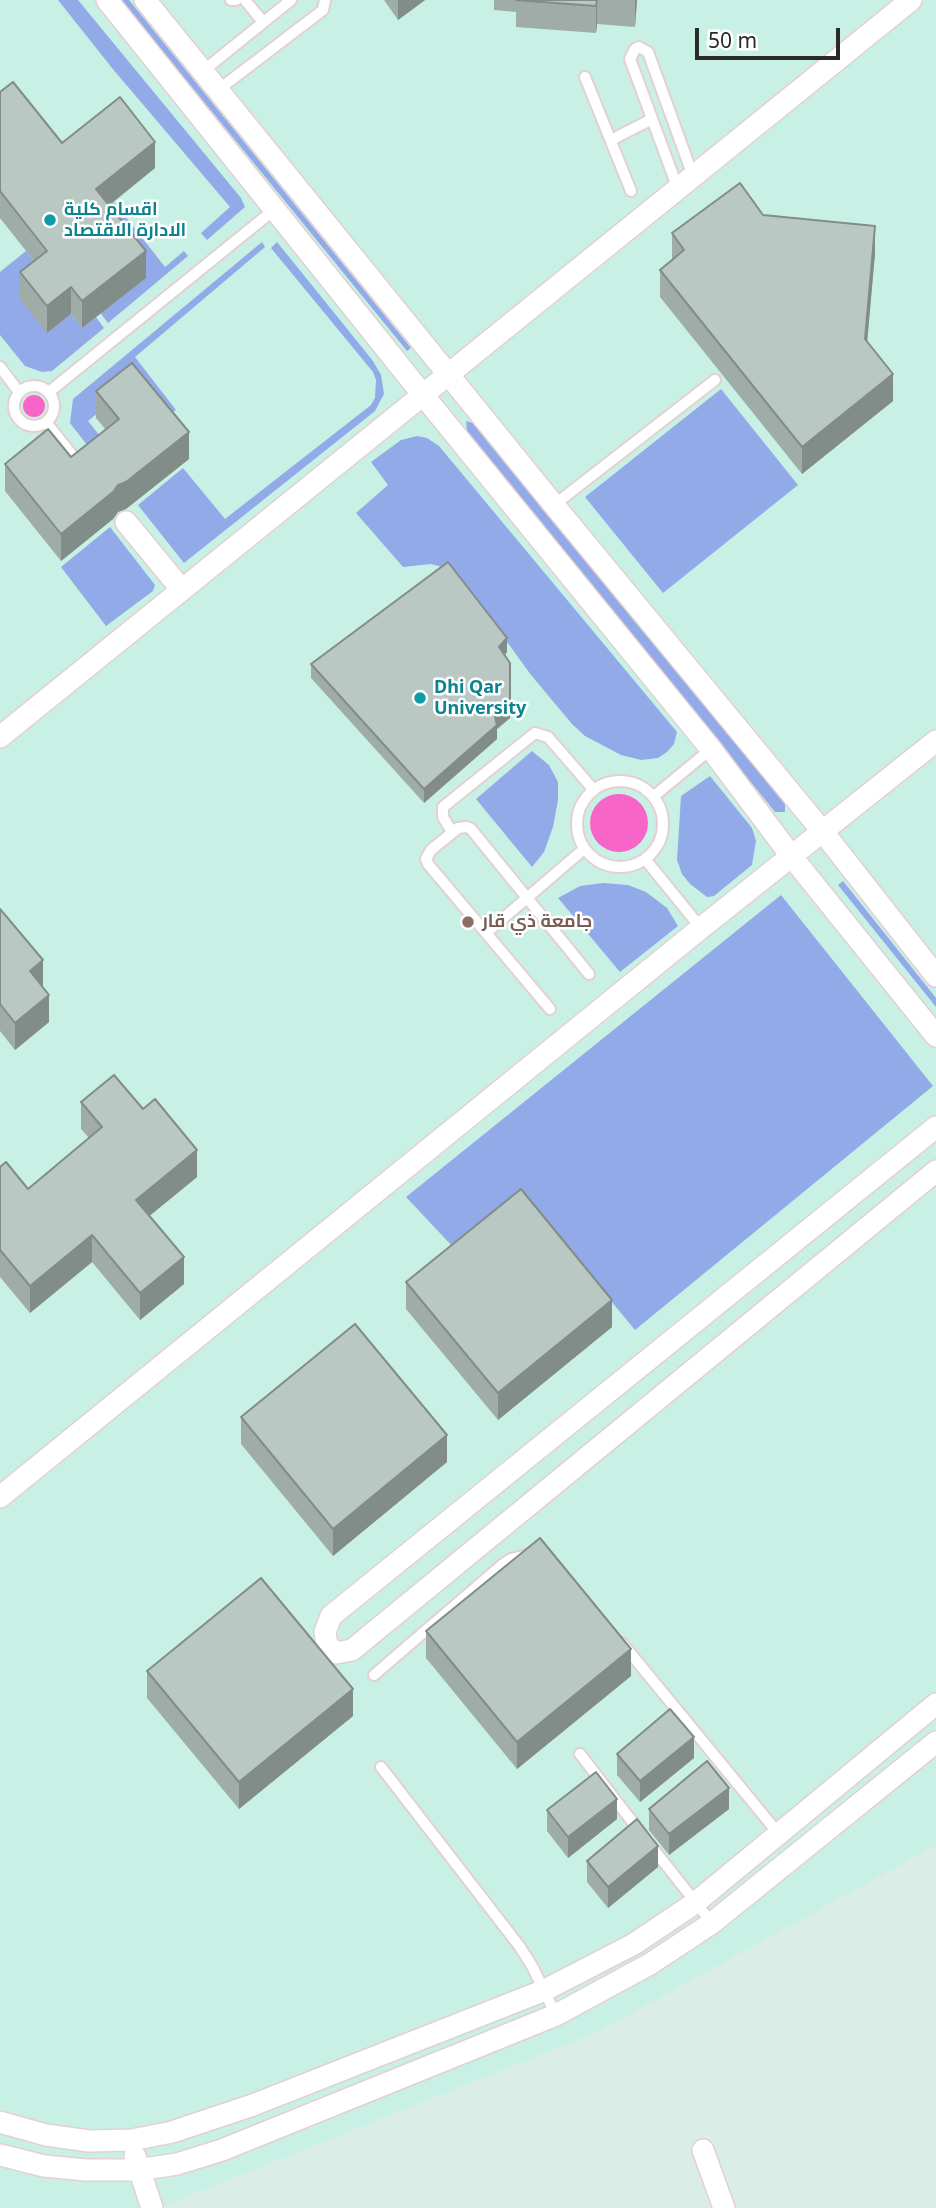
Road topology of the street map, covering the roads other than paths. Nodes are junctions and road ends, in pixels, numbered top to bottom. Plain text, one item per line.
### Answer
1 (107, 0) edge
2 (145, 0) edge
3 (245, 0) edge
4 (291, 0) edge
5 (325, 0) edge
6 (911, 0) edge
7 (263, 22) junction
8 (203, 71) junction
9 (585, 77) dead end
10 (218, 90) junction
11 (652, 119) junction
12 (611, 140) junction
13 (686, 183) junction
14 (631, 191) dead end
15 (275, 209) junction
16 (0, 367) edge
17 (448, 375) junction
18 (715, 380) dead end
19 (19, 392) junction
20 (49, 392) junction
21 (423, 395) junction
22 (46, 422) junction
23 (76, 460) edge
24 (554, 505) junction
25 (126, 522) dead end
26 (182, 590) junction
27 (0, 737) edge
28 (936, 741) edge
29 (712, 749) junction
30 (593, 789) junction
31 (654, 796) junction
32 (452, 832) junction
33 (823, 832) junction
34 (584, 849) junction
35 (792, 857) junction
36 (645, 859) junction
37 (527, 898) junction
38 (701, 928) junction
39 (486, 933) junction
40 (589, 974) dead end
41 (936, 976) edge
42 (550, 1009) dead end
43 (936, 1036) edge
44 (936, 1127) edge
45 (936, 1171) edge
46 (706, 1313) junction
47 (732, 1338) junction
48 (565, 1427) junction
49 (590, 1455) junction
50 (0, 1497) edge
51 (411, 1551) junction
52 (542, 1556) edge
53 (435, 1583) junction
54 (612, 1630) edge
55 (374, 1675) dead end
56 (936, 1704) edge
57 (936, 1742) edge
58 (580, 1754) dead end
59 (381, 1766) dead end
60 (778, 1833) junction
61 (695, 1903) junction
62 (712, 1923) junction
63 (545, 1990) junction
64 (556, 2015) junction
65 (0, 2122) edge
66 (132, 2140) junction
67 (703, 2150) dead end
68 (0, 2155) edge
69 (138, 2169) junction
70 (152, 2208) edge
71 (724, 2208) edge

1 - 15 street
2 - 8 street
3 - 7 lane
4 - 7 lane
5 - 10 lane
6 - 13 street
7 - 8 lane
8 - 10 street
9 - 12 lane
10 - 17 street
11 - 12 lane
11 - 13 lane
11 - 13 lane
12 - 14 lane
13 - 17 street
15 - 20 lane
15 - 21 street
16 - 19 lane
17 - 21 street
17 - 24 street
18 - 24 lane
19 - 20 lane
19 - 22 lane
20 - 22 lane
21 - 26 street
21 - 29 street
22 - 23 lane
24 - 33 street
25 - 26 street
26 - 27 street
28 - 33 street
29 - 31 lane
29 - 35 street
30 - 31 lane
30 - 32 lane
30 - 34 lane
31 - 36 lane
32 - 37 lane
32 - 39 lane
33 - 35 street
33 - 41 street
34 - 36 lane
34 - 37 lane
35 - 38 street
35 - 43 street
36 - 38 lane
37 - 39 lane
37 - 40 lane
38 - 50 street
39 - 42 lane
44 - 46 street
45 - 47 street
46 - 47 street
46 - 48 street
47 - 49 street
48 - 49 street
48 - 51 street
49 - 53 street
51 - 53 street
51 - 53 street
52 - 55 lane
54 - 60 lane
56 - 60 street
57 - 62 street
58 - 61 lane
59 - 63 lane
60 - 61 street
61 - 62 lane
61 - 63 street
62 - 64 street
63 - 64 lane
63 - 66 street
64 - 69 street
65 - 66 street
66 - 69 street
67 - 71 street
68 - 69 street
69 - 70 street

